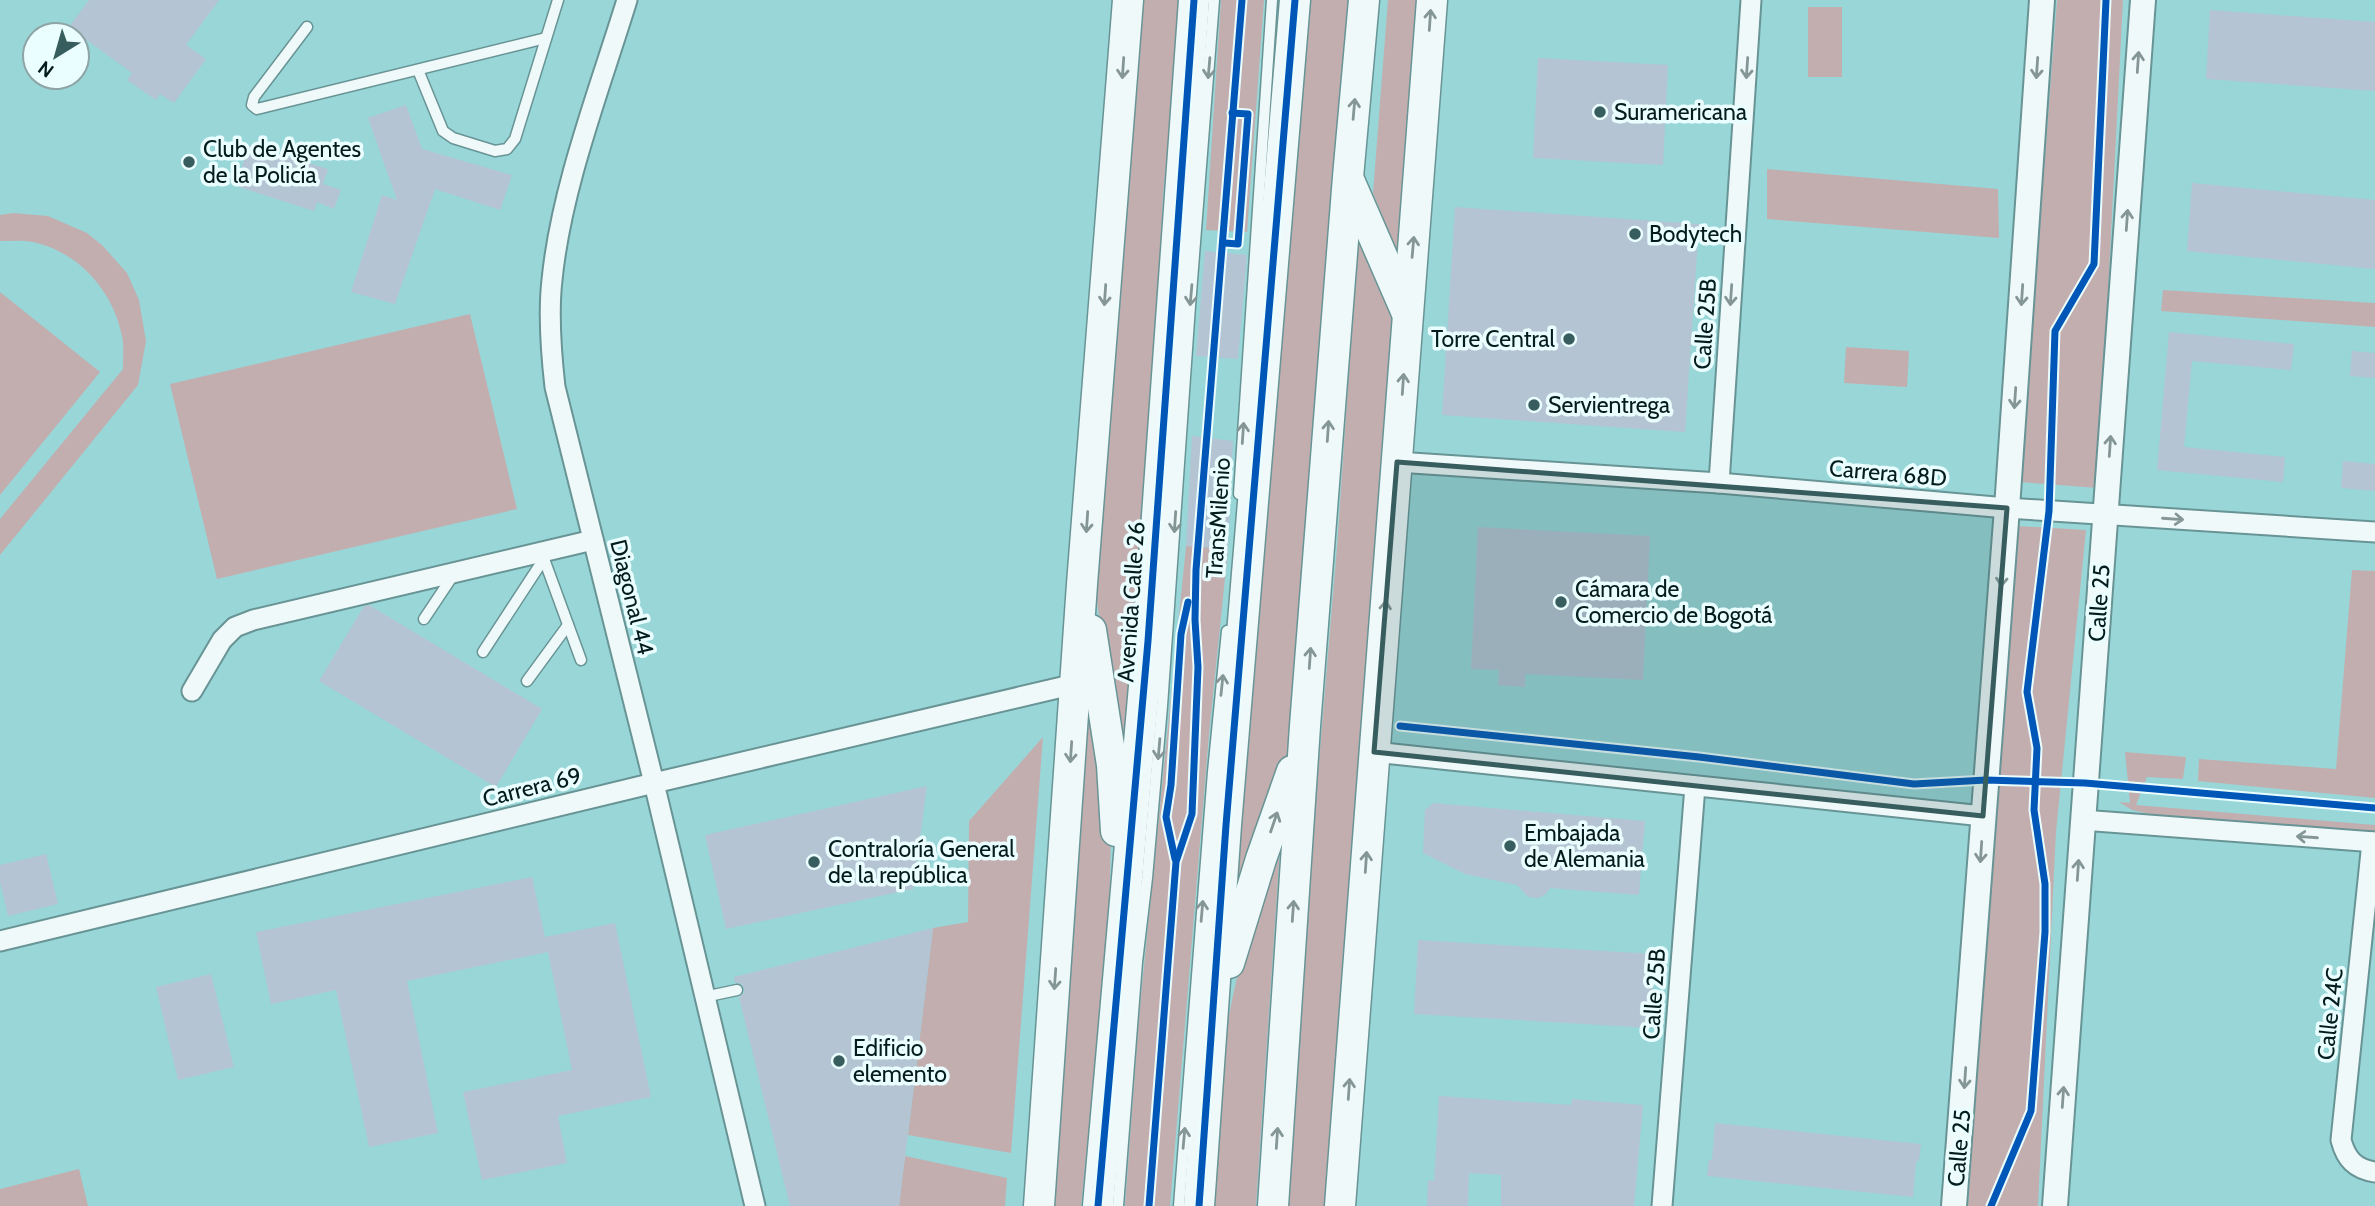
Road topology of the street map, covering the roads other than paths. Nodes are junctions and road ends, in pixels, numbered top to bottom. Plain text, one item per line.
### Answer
1 (558, 0) edge
2 (627, 0) edge
3 (1128, 0) edge
4 (1194, 0) edge
5 (1214, 0) edge
6 (1272, 0) edge
7 (1295, 0) edge
8 (1432, 0) edge
9 (1751, 0) edge
10 (2042, 0) edge
11 (2143, 0) edge
12 (1364, 1) edge
13 (307, 27) dead end
14 (546, 38) junction
15 (418, 70) junction
16 (1348, 177) junction
17 (1408, 315) junction
18 (1397, 462) junction
19 (1718, 483) junction
20 (1238, 507) dead end
21 (2007, 508) junction
22 (2105, 514) junction
23 (2375, 532) edge
24 (593, 540) junction
25 (546, 555) junction
26 (454, 573) junction
27 (1082, 584) junction
28 (1229, 614) dead end
29 (424, 619) dead end
30 (568, 625) junction
31 (483, 652) dead end
32 (581, 660) dead end
33 (527, 681) dead end
34 (1075, 684) junction
35 (192, 691) dead end
36 (1305, 726) junction
37 (1374, 752) junction
38 (654, 783) junction
39 (1695, 786) junction
40 (1983, 816) junction
41 (2082, 820) junction
42 (2373, 842) edge
43 (1, 935) edge
44 (1120, 947) junction
45 (737, 990) dead end
46 (704, 998) junction
47 (1210, 1053) junction
48 (2375, 1172) edge
49 (755, 1206) edge
50 (1039, 1206) edge
51 (1098, 1206) edge
52 (1118, 1206) edge
53 (1179, 1206) edge
54 (1199, 1206) edge
55 (1273, 1206) edge
56 (1340, 1206) edge
57 (1662, 1206) edge
58 (1954, 1206) edge
59 (2055, 1206) edge

1 - 14 lane
2 - 24 street, Diagonal 44
3 -> 27 main road
4 - 44 main road, Avenida Calle 26
5 -> 52 lane, TransMilenio
20 -> 6 lane, TransMilenio
7 - 47 main road
17 -> 8 main road
9 -> 19 street, Calle 25B
10 -> 21 street, Calle 25
22 -> 11 street, Calle 25
16 -> 12 main road
13 - 15 lane
14 - 15 lane
14 - 15 lane
16 - 17 main road
36 -> 16 main road
18 -> 17 main road
18 - 19 street, Carrera 68D
37 -> 18 main road
19 - 21 street, Carrera 68D
21 - 22 street, Carrera 68D
21 -> 40 street, Calle 25
22 -> 23 street, Carrera 68D
22 - 41 street, Calle 25
24 - 25 street
24 - 38 street, Diagonal 44
25 - 26 street
25 - 30 lane
25 - 31 lane
26 - 29 lane
26 - 35 street
27 - 34 main road
27 - 44 main road
53 -> 28 lane
30 - 32 lane
30 - 33 lane
34 - 38 street, Carrera 69
34 -> 50 main road
47 -> 36 main road
55 -> 36 main road
37 - 39 street
56 -> 37 main road
38 - 43 street, Carrera 69
38 - 46 street, Diagonal 44
39 - 40 street
39 - 57 street, Calle 25B
40 -> 58 street, Calle 25
42 -> 41 street
59 -> 41 street, Calle 25
42 - 48 street, Calle 24C
44 - 51 main road, Avenida Calle 26
45 - 46 lane
46 - 49 street, Diagonal 44
47 - 54 main road

